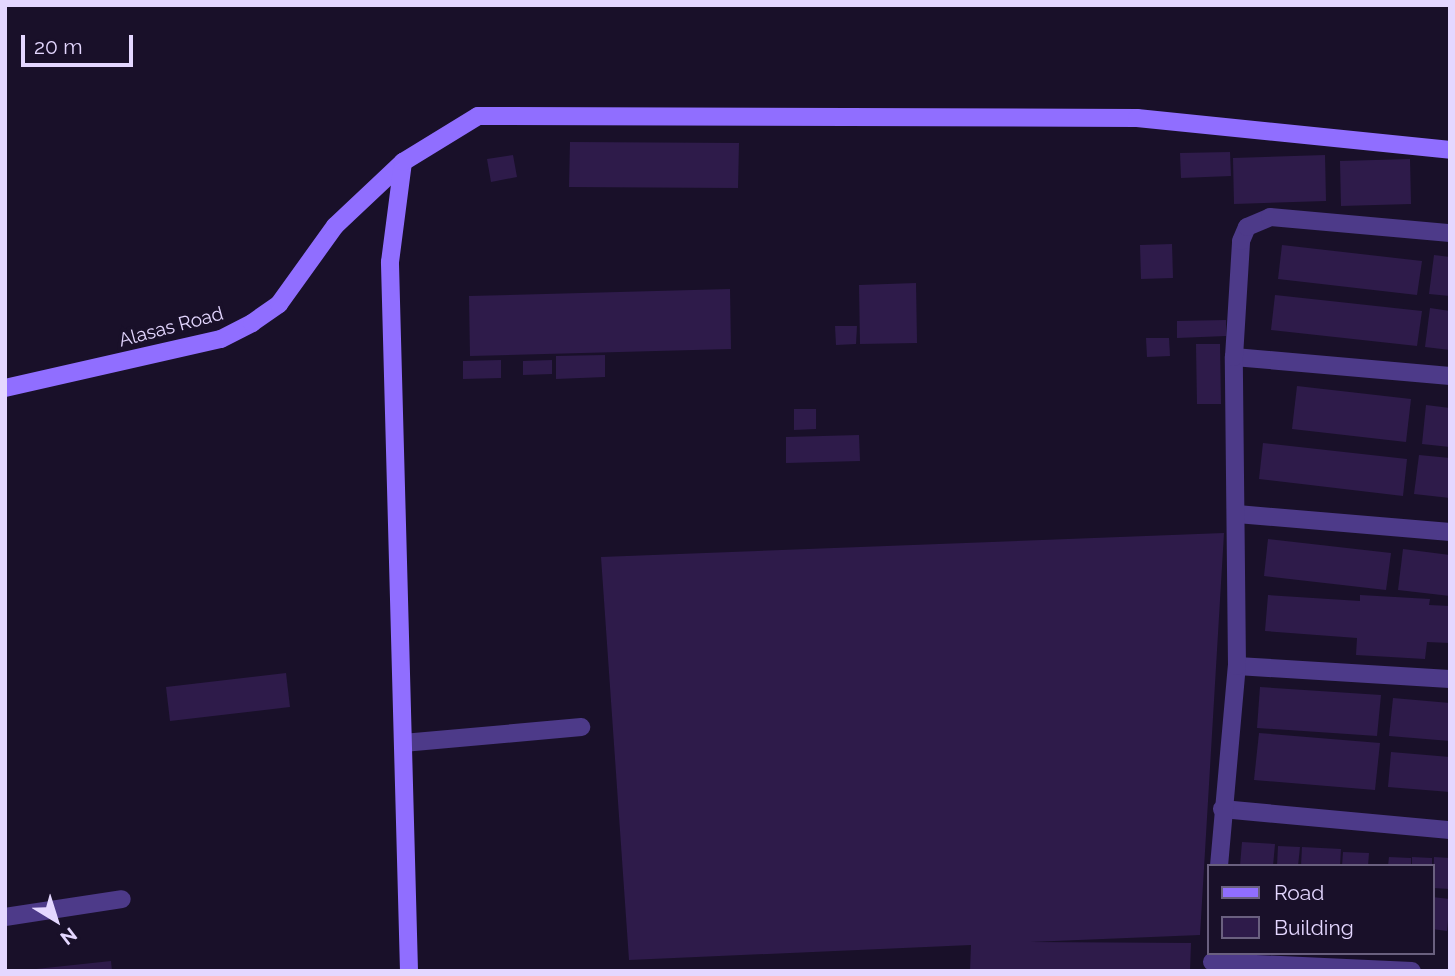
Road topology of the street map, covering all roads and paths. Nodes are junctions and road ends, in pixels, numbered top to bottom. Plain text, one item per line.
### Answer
1 (1450, 150) edge
2 (403, 162) junction
3 (1450, 233) edge
4 (1234, 357) junction
5 (1450, 376) edge
6 (5, 388) edge
7 (1237, 514) junction
8 (1450, 532) edge
9 (1237, 666) junction
10 (1450, 679) edge
11 (581, 727) dead end
12 (403, 743) junction
13 (1222, 810) junction
14 (1450, 830) edge
15 (1219, 864) edge
16 (122, 899) dead end
17 (5, 917) edge
18 (1212, 962) edge
19 (409, 971) edge
20 (1412, 971) edge

1 - 2 street, Alasas Road
2 - 6 street, Alasas Road
2 - 12 street
3 - 4 street
4 - 5 street
4 - 7 street
7 - 8 street
7 - 9 street
9 - 10 street
9 - 13 street
11 - 12 street
12 - 19 street
13 - 14 street
13 - 15 street
16 - 17 street
18 - 20 street

